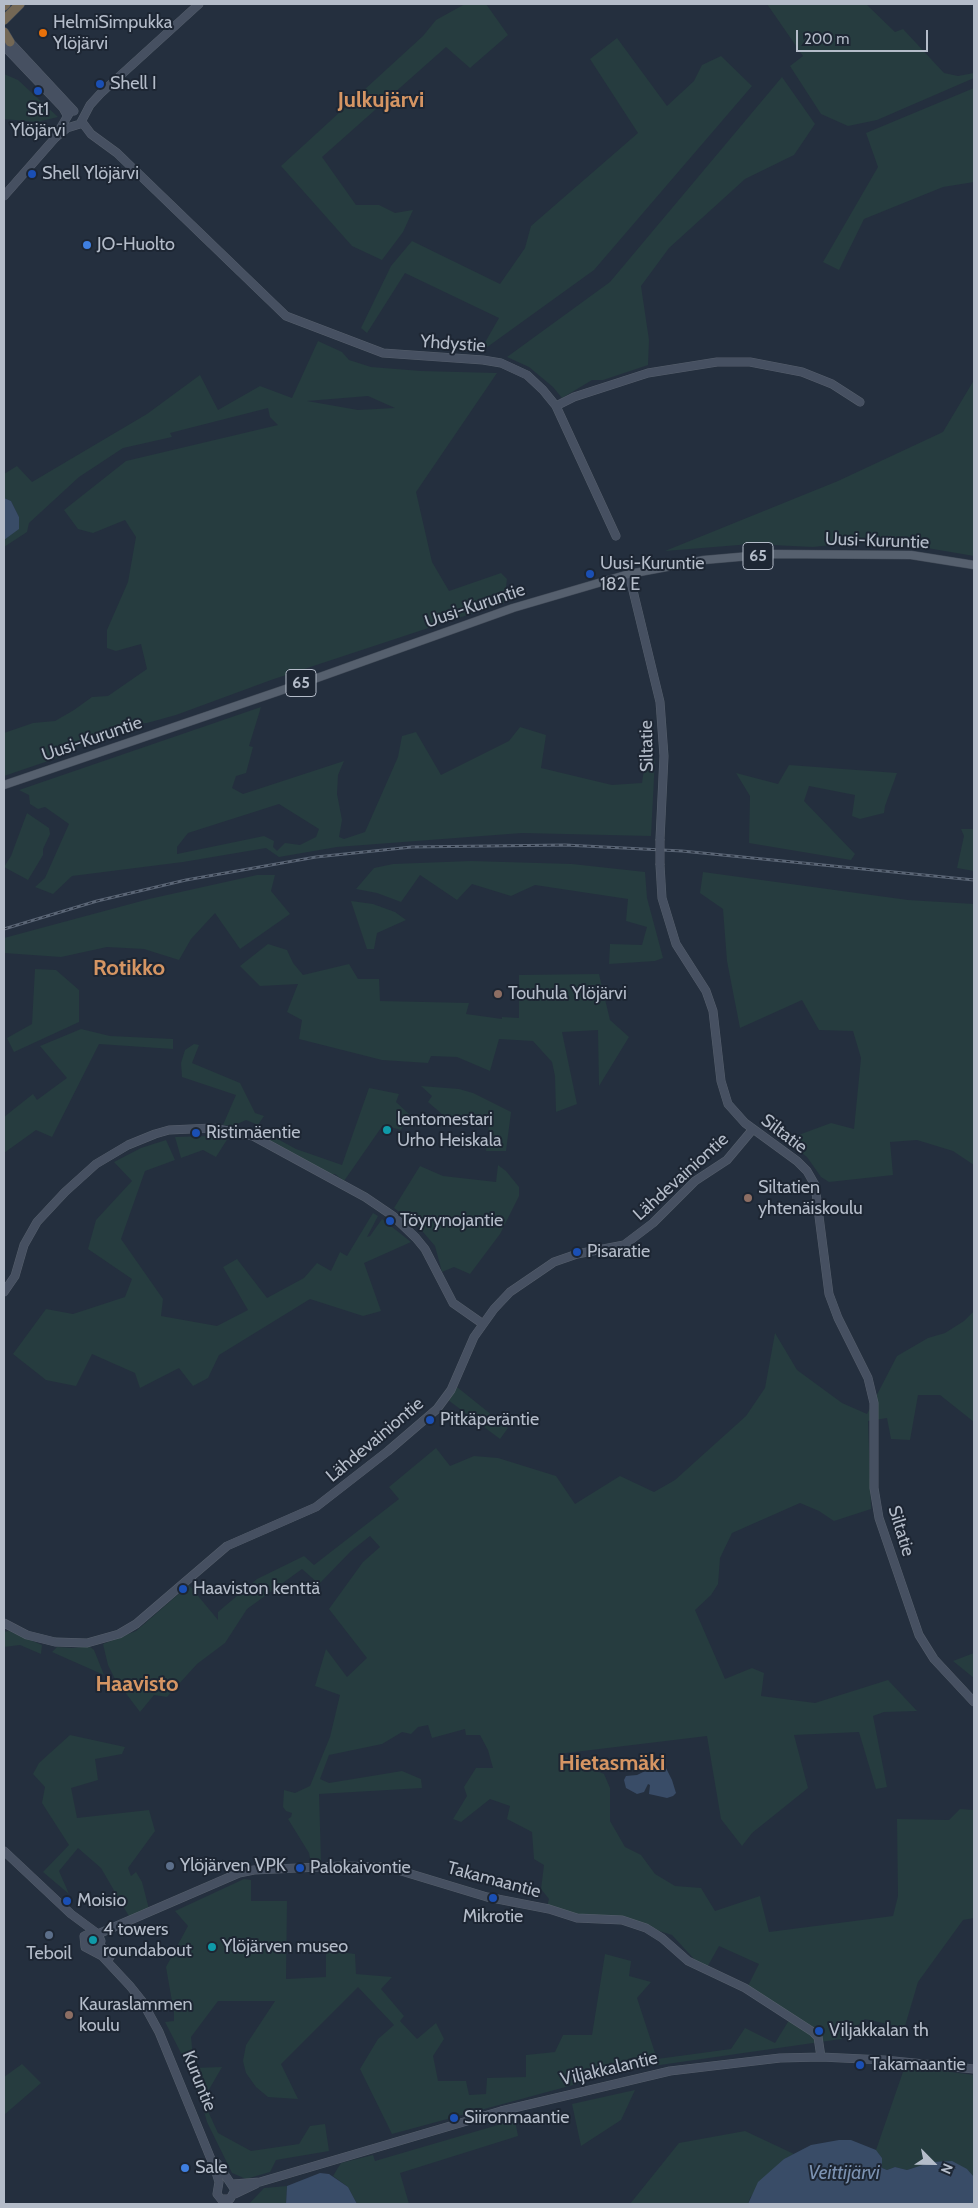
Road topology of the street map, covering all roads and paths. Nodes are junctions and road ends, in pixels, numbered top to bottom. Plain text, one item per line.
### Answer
1 (20, 4) edge
2 (199, 4) edge
3 (5, 18) edge
4 (4, 28) edge
5 (4, 32) edge
6 (6, 42) edge
7 (90, 105) junction
8 (71, 114) junction
9 (82, 120) junction
10 (72, 127) junction
11 (91, 134) junction
12 (55, 138) junction
13 (4, 196) edge
14 (860, 402) dead end
15 (556, 406) junction
16 (616, 536) dead end
17 (974, 565) edge
18 (630, 574) junction
19 (4, 785) edge
20 (753, 1129) junction
21 (4, 1292) edge
22 (482, 1324) junction
23 (4, 1624) edge
24 (974, 1702) edge
25 (4, 1851) edge
26 (71, 1914) junction
27 (84, 1936) junction
28 (97, 1940) junction
29 (821, 2057) junction
30 (974, 2069) edge
31 (260, 2182) junction
32 (231, 2183) junction
33 (219, 2185) junction
34 (233, 2198) edge
35 (224, 2202) edge

1 - 3 highway
2 - 7 street
3 - 4 highway
5 - 6 highway
6 - 8 street
7 - 8 street
7 - 9 street
8 - 9 street, Yhdystie
8 - 10 street
8 - 12 street
9 - 10 street
9 - 11 street, Yhdystie
10 - 11 street, Yhdystie
10 - 12 street
11 - 15 street, Yhdystie
12 - 13 street
14 - 15 street
15 - 16 street
17 - 18 main road, Uusi-Kuruntie / 65
18 - 19 main road, Uusi-Kuruntie / 65
18 - 20 street, Siltatie, bridge
20 - 22 street, Lähdevainiontie
20 - 24 street, Siltatie
21 - 22 street
22 - 23 street, Lähdevainiontie
25 - 26 street, Kuruntie
26 - 27 street, Kuruntie
26 - 28 street, Kuruntie
27 - 28 street, Takamaantie
27 - 28 street, Kuruntie
28 - 29 street, Takamaantie
28 - 32 street, Kuruntie
28 - 33 street, Kuruntie
29 - 30 street, Viljakkalantie
29 - 31 street, Viljakkalantie
31 - 32 street, Viljakkalantie
31 - 34 street, Viljakkalantie
32 - 33 street, Viljakkalantie
32 - 34 street
33 - 35 street, Kuruntie
34 - 35 street, Viljakkalantie

